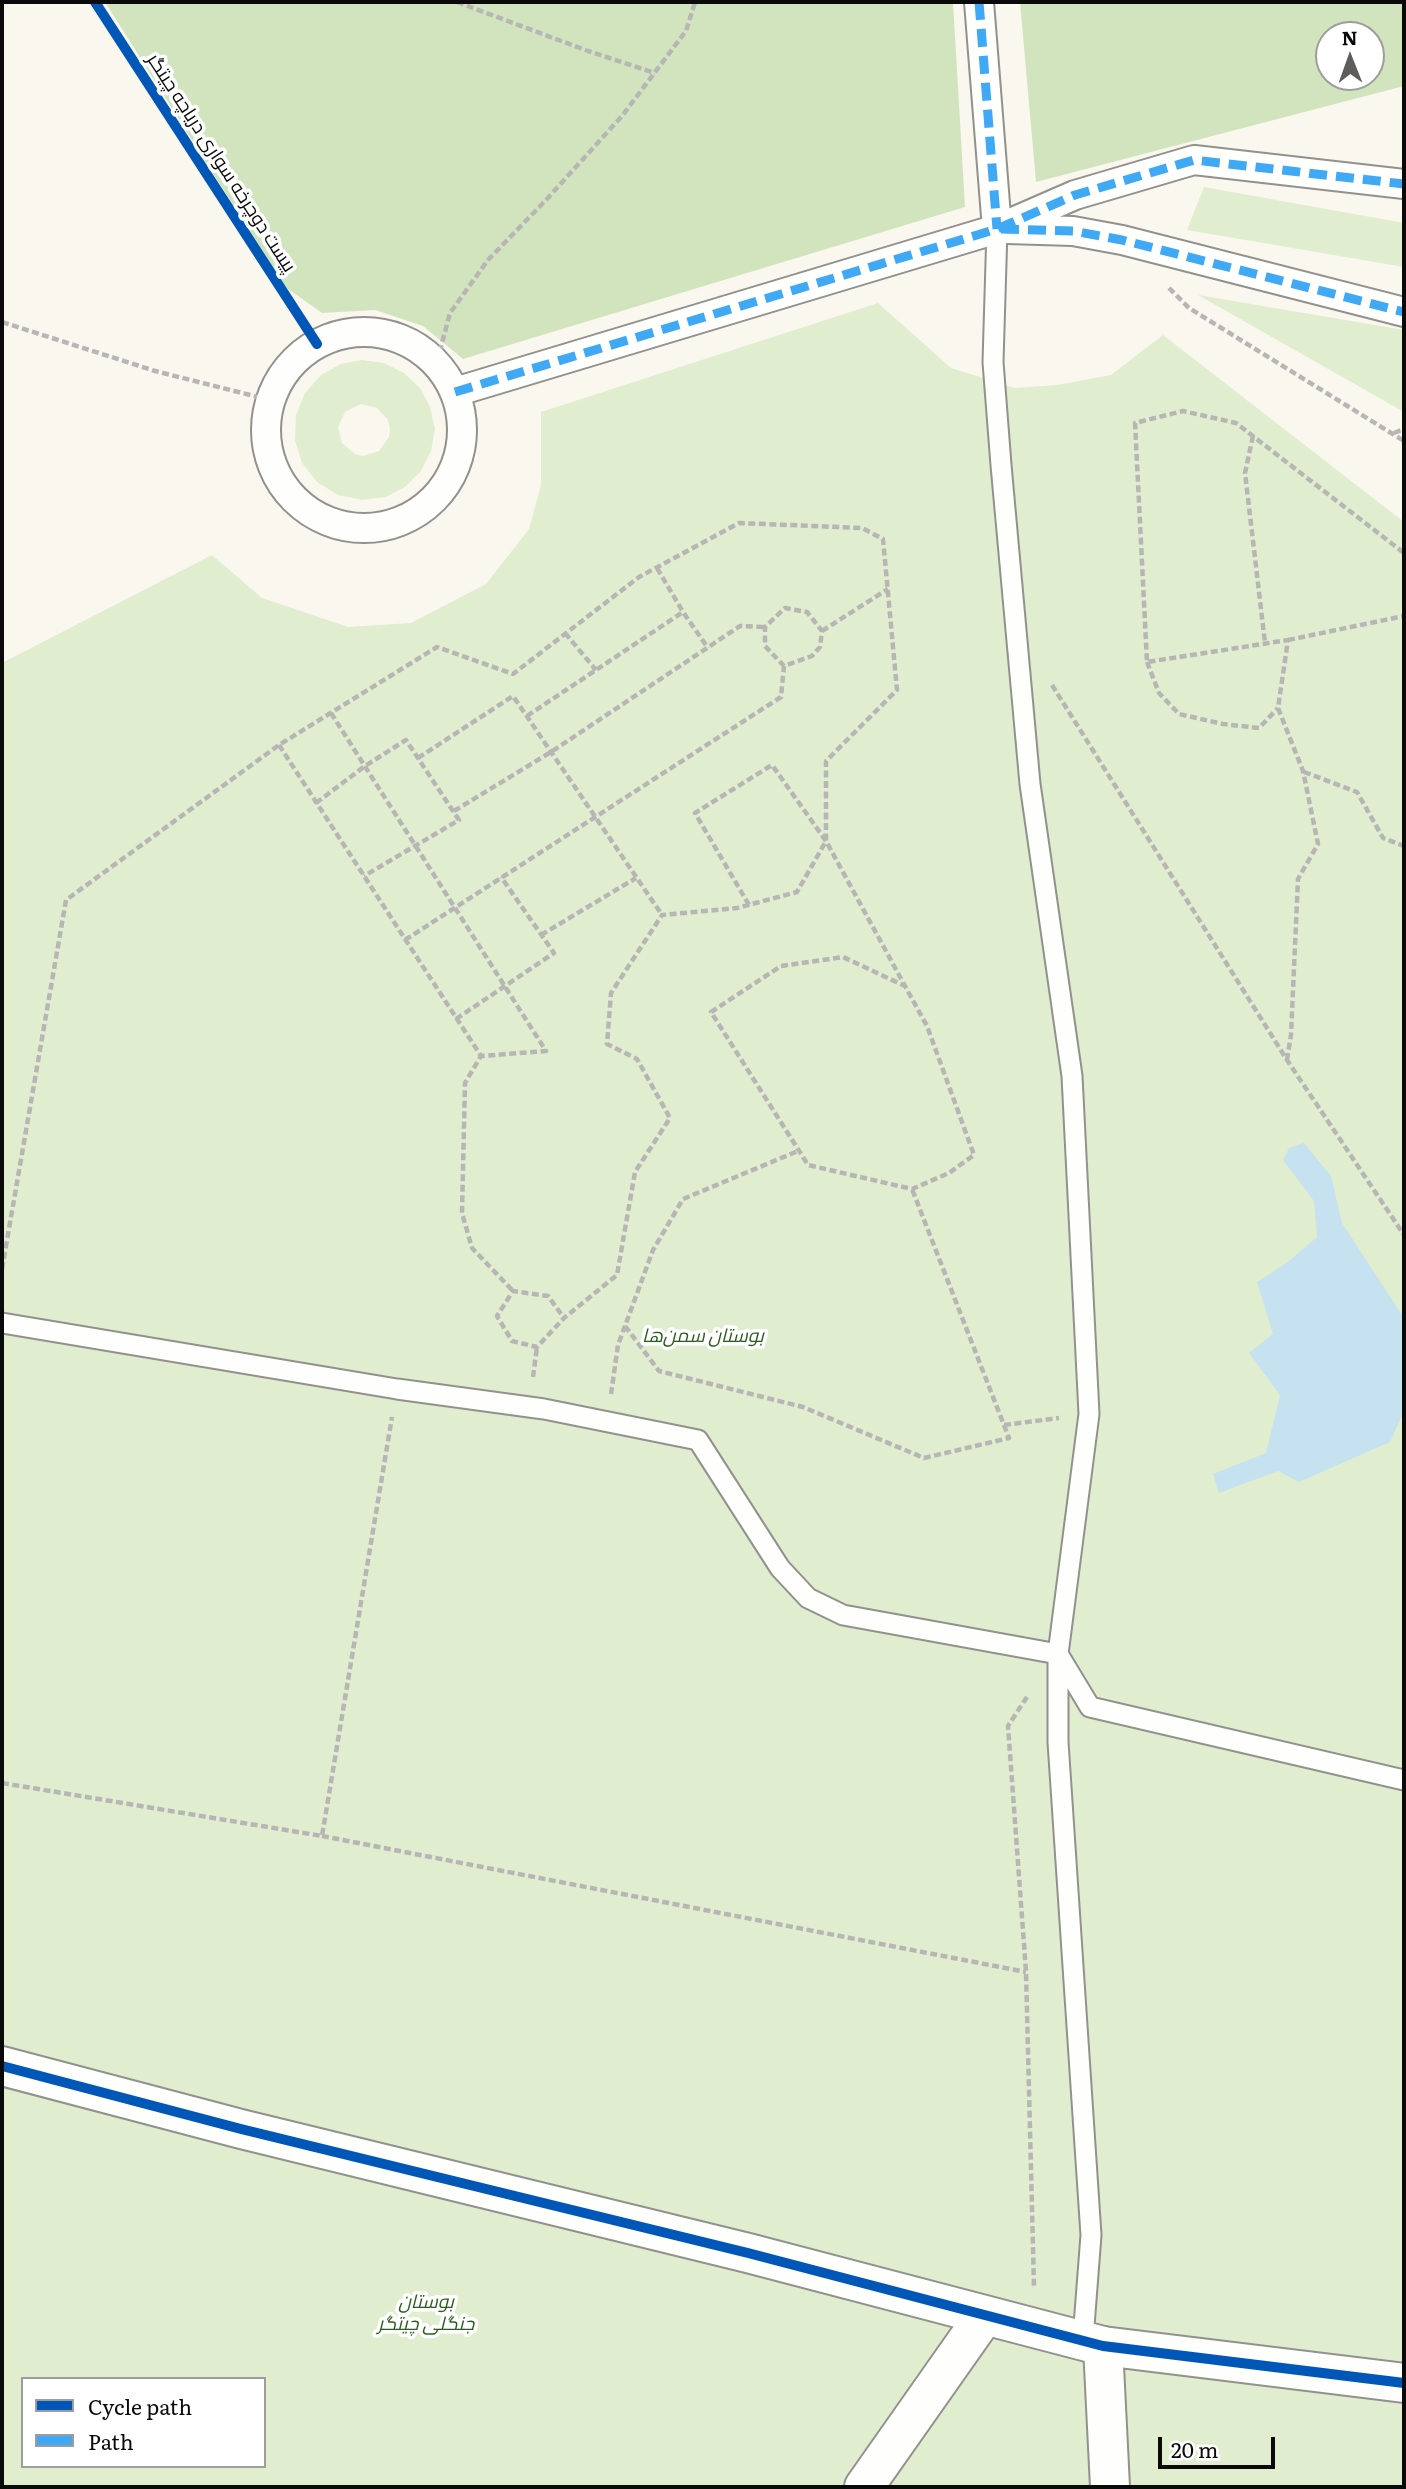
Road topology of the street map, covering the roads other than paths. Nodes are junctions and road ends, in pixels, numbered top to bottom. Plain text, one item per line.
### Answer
1 (979, 2) edge
2 (1404, 184) edge
3 (997, 229) junction
4 (1404, 312) edge
5 (455, 392) junction
6 (2, 1323) edge
7 (1058, 1654) junction
8 (1404, 1780) edge
9 (2, 2066) edge
10 (985, 2315) junction
11 (1093, 2343) junction
12 (1404, 2383) edge
13 (864, 2487) edge
14 (1110, 2487) edge

1 - 3 street
2 - 3 street
3 - 4 street
3 - 5 street
3 - 7 lane
5 - 5 street
6 - 7 lane
7 - 8 lane
7 - 11 lane
9 - 10 street
10 - 11 street
10 - 13 street
11 - 12 street
11 - 14 street

